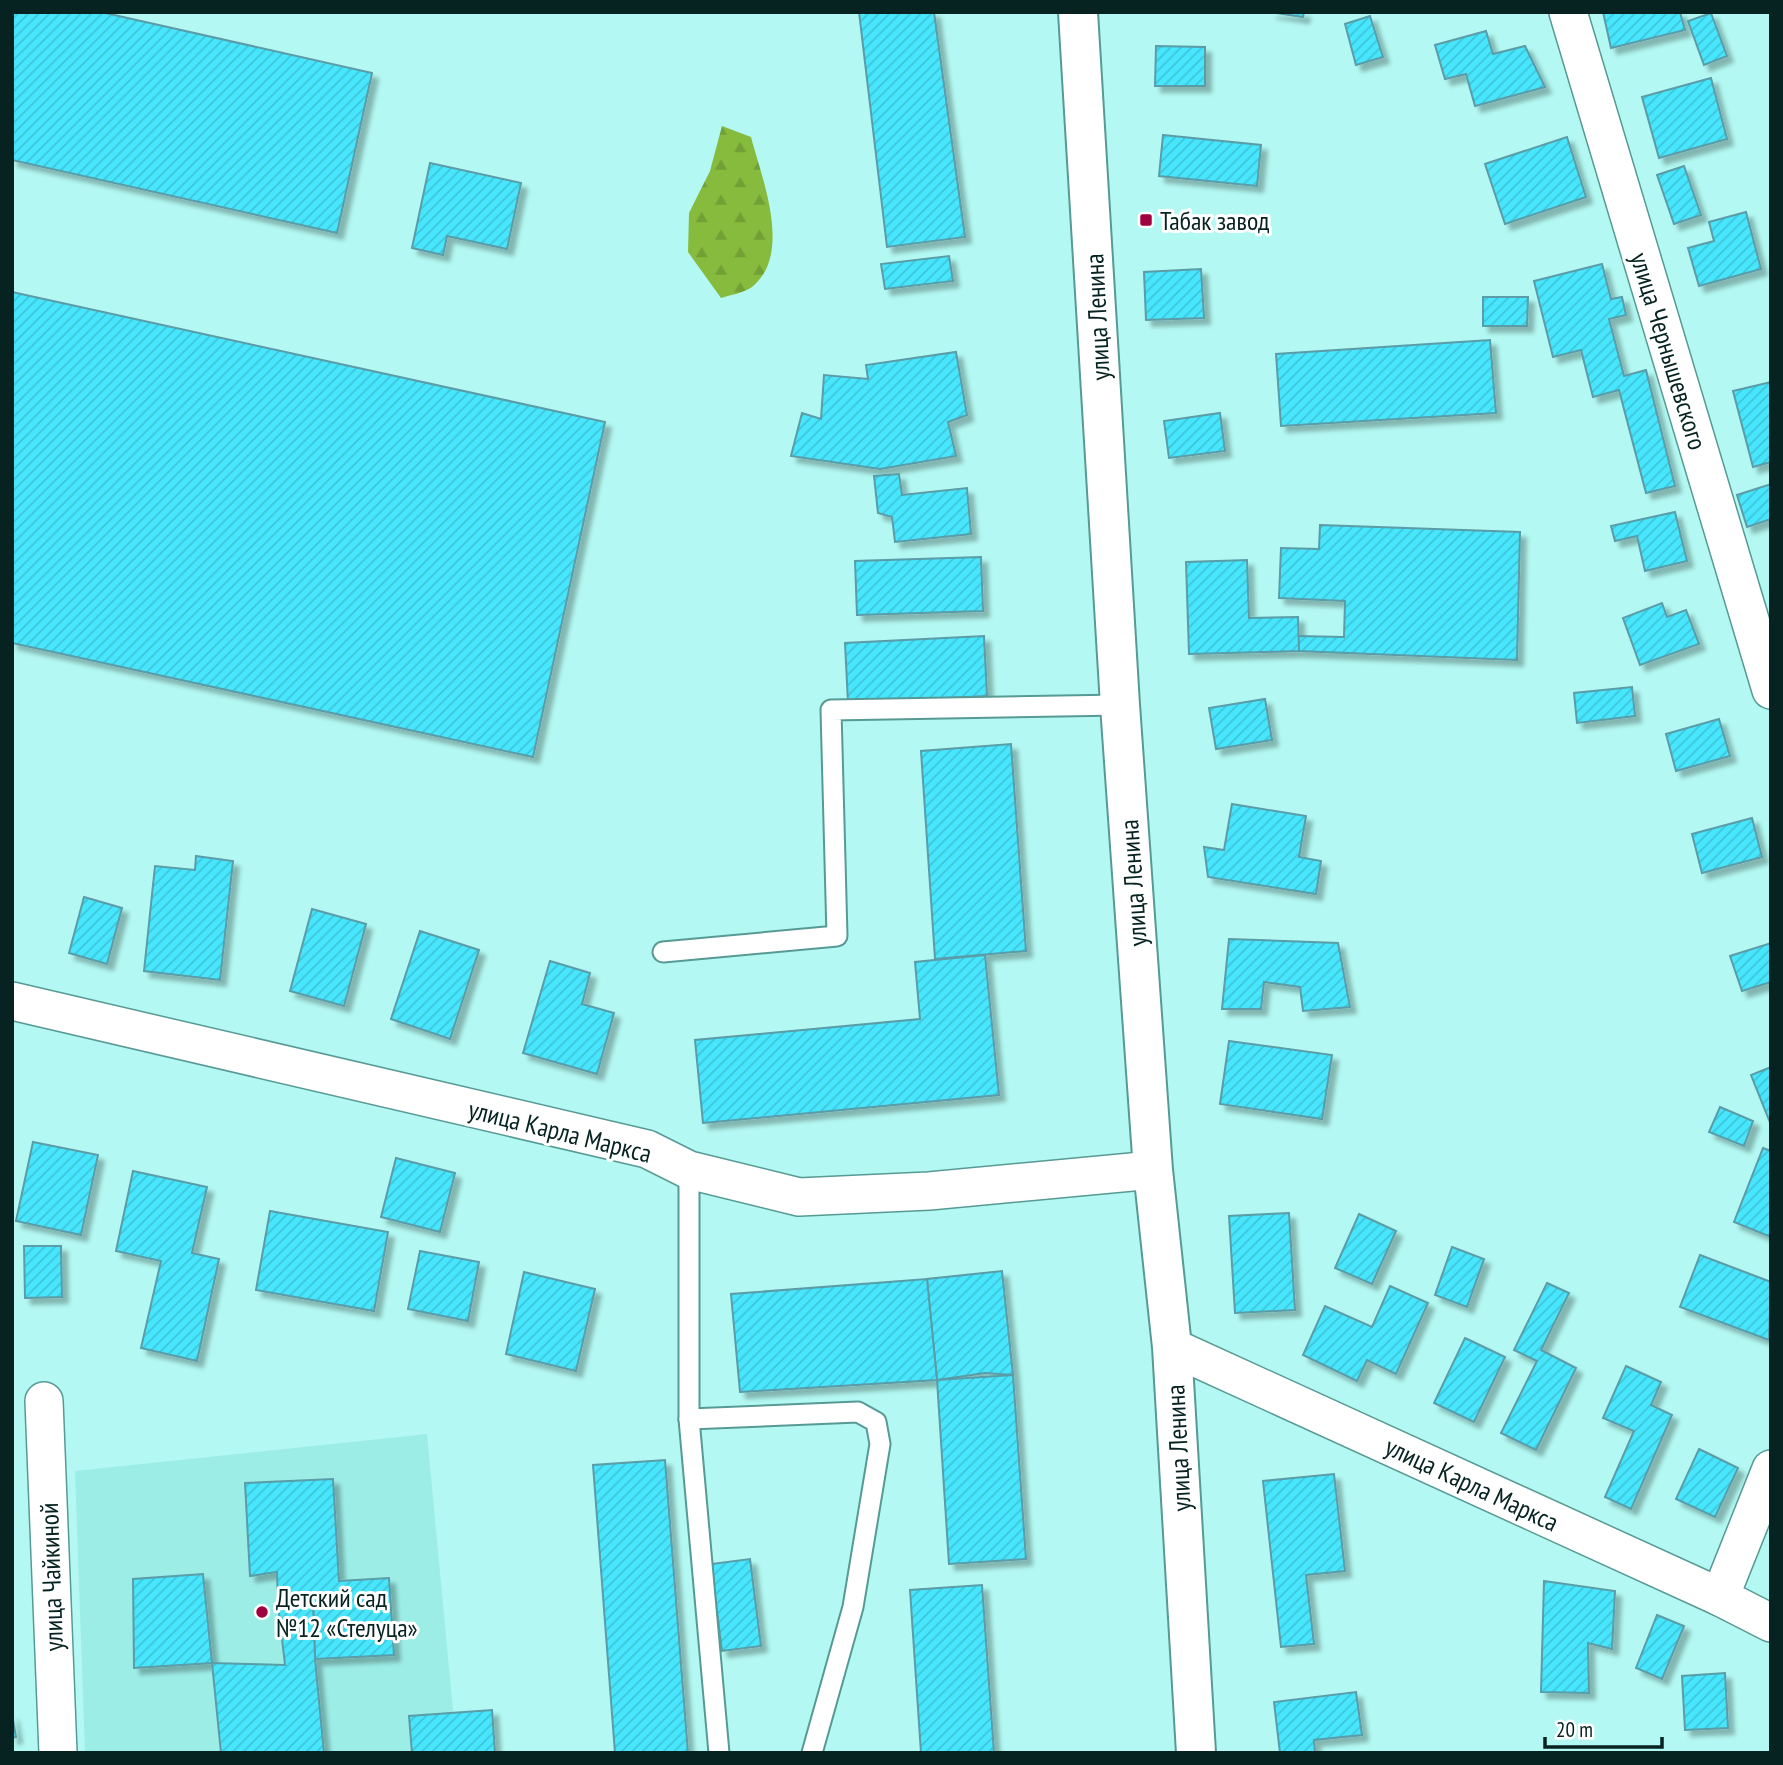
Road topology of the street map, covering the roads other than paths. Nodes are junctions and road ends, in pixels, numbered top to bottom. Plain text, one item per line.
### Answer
1 (1078, 12) edge
2 (1568, 12) edge
3 (1771, 690) edge
4 (1121, 705) junction
5 (663, 952) dead end
6 (12, 1001) edge
7 (689, 1170) junction
8 (1153, 1170) junction
9 (1172, 1347) junction
10 (44, 1401) dead end
11 (689, 1419) junction
12 (1771, 1469) edge
13 (1720, 1597) junction
14 (1771, 1623) edge
15 (58, 1753) edge
16 (719, 1753) edge
17 (812, 1753) edge
18 (1196, 1753) edge

1 - 4 street, улица Ленина
2 - 3 street, улица Чернышевского
4 - 5 lane
4 - 8 street, улица Ленина
6 - 7 street, улица Карла Маркса
7 - 8 street, улица Карла Маркса
7 - 11 lane
8 - 9 street, улица Ленина
9 - 13 street, улица Карла Маркса
9 - 18 street, улица Ленина
10 - 15 street, улица Чайкиной
11 - 16 lane
11 - 17 lane
12 - 13 street
13 - 14 street, улица Карла Маркса

